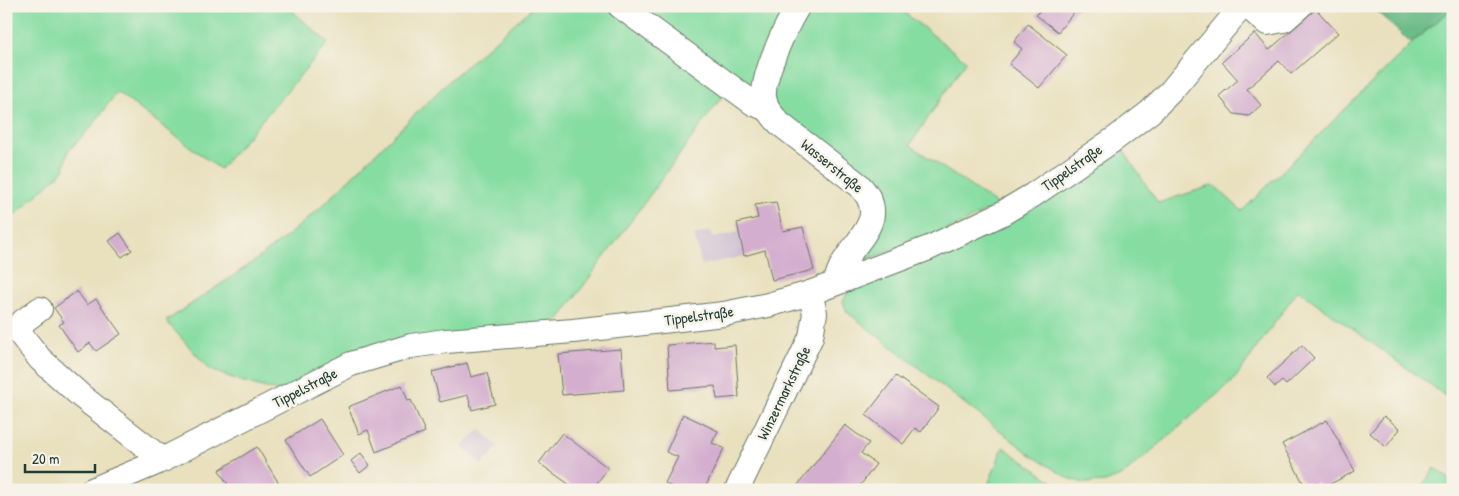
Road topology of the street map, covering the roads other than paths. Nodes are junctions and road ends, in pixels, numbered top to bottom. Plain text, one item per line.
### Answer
1 (620, 6) edge
2 (798, 6) edge
3 (1242, 6) edge
4 (1247, 6) edge
5 (1300, 6) edge
6 (769, 110) junction
7 (836, 282) junction
8 (810, 293) junction
9 (40, 309) dead end
10 (163, 460) junction
11 (92, 490) edge
12 (736, 490) edge

1 - 6 street, Wasserstraße
2 - 6 street
3 - 7 street, Tippelstraße
4 - 5 street
6 - 7 street, Wasserstraße
7 - 8 street, Tippelstraße
8 - 10 street, Tippelstraße
8 - 12 street, Winzermarkstraße
9 - 10 street
10 - 11 street, Tippelstraße

